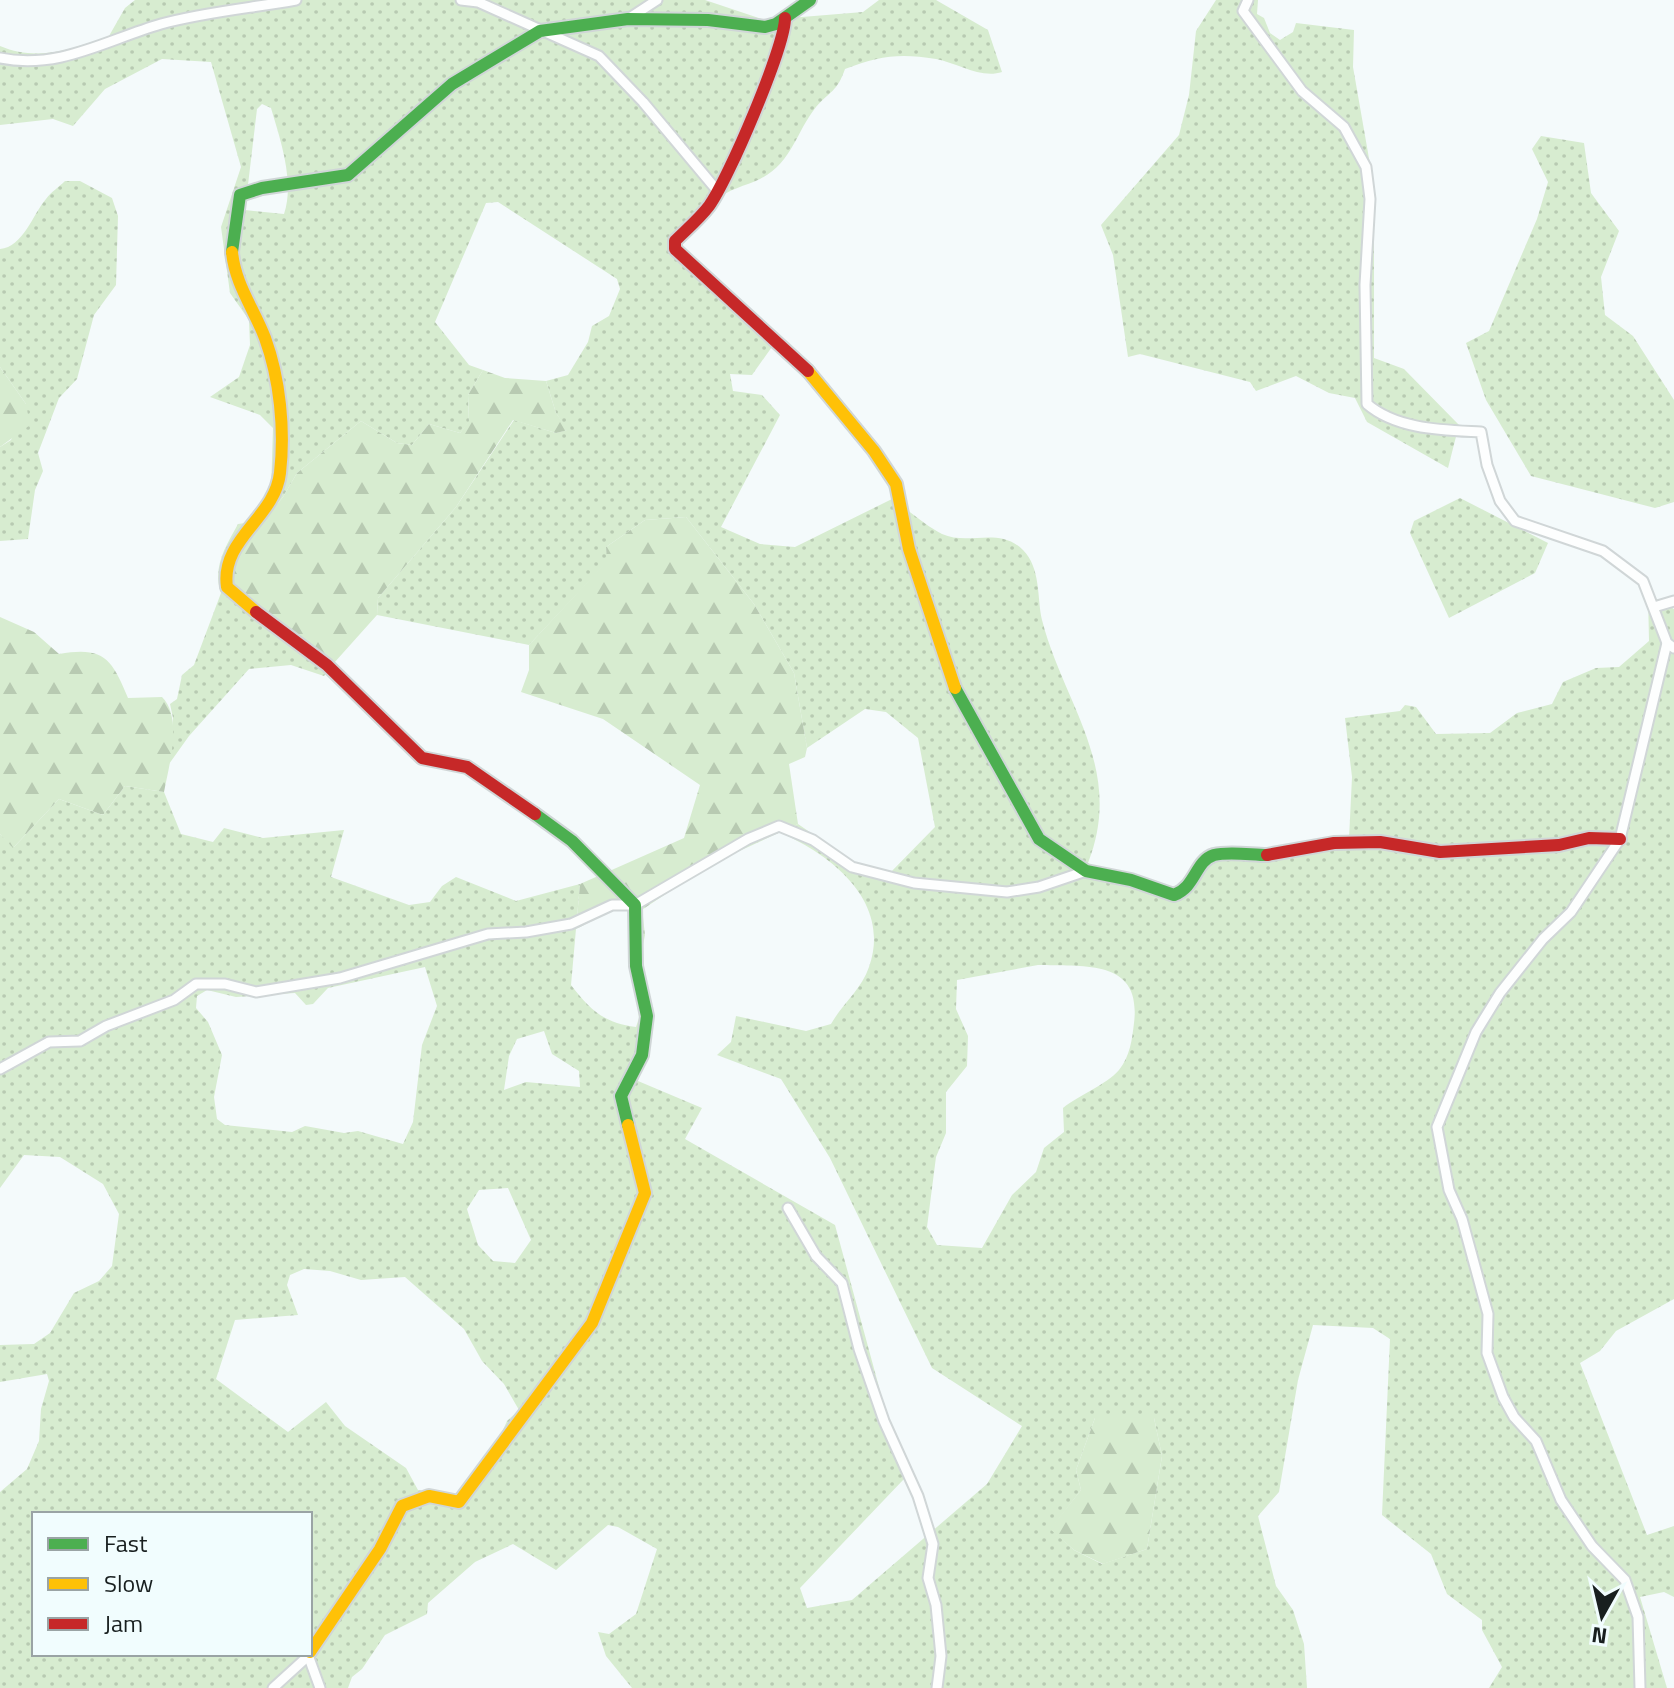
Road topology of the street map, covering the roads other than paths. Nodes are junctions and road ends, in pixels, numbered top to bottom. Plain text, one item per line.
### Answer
1 (296, 0) edge
2 (461, 0) edge
3 (657, 0) edge
4 (810, 0) edge
5 (1248, 0) edge
6 (785, 18) junction
7 (628, 19) junction
8 (540, 31) junction
9 (0, 58) edge
10 (715, 188) junction
11 (1674, 601) edge
12 (1654, 607) junction
13 (1671, 646) edge
14 (1620, 839) junction
15 (1086, 871) junction
16 (635, 905) junction
17 (0, 1069) edge
18 (788, 1208) dead end
19 (312, 1648) edge
20 (306, 1656) edge
21 (309, 1656) edge
22 (273, 1688) edge
23 (320, 1688) edge
24 (937, 1688) edge
25 (1640, 1688) edge

1 - 9 street
2 - 8 street
3 - 7 street
4 - 6 street
5 - 12 street
6 - 7 street
6 - 10 street
7 - 8 street
8 - 10 street
8 - 16 street
10 - 15 street
11 - 12 street
12 - 13 street
13 - 14 street
14 - 15 street
14 - 25 street
15 - 16 street
16 - 17 street
16 - 19 street
18 - 24 street
20 - 22 street
21 - 23 street

